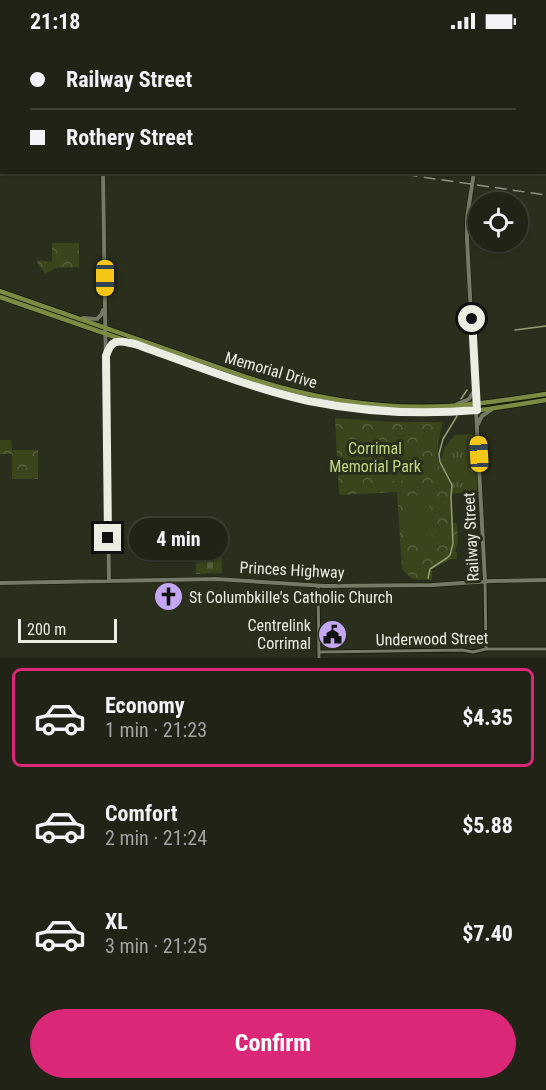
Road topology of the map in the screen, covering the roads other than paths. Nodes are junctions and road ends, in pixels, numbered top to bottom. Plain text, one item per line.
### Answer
1 (103, 174) edge
2 (474, 174) edge
3 (0, 291) edge
4 (0, 297) edge
5 (105, 301) junction
6 (79, 318) junction
7 (105, 331) junction
8 (135, 344) junction
9 (106, 356) junction
10 (476, 388) junction
11 (546, 394) edge
12 (546, 400) edge
13 (477, 404) junction
14 (448, 406) junction
15 (497, 407) junction
16 (477, 410) junction
17 (478, 428) junction
18 (546, 580) edge
19 (109, 581) junction
20 (485, 581) junction
21 (0, 583) edge
22 (318, 586) junction
23 (546, 649) edge
24 (486, 650) junction
25 (319, 652) junction
26 (473, 652) junction
27 (319, 658) edge
28 (472, 658) edge

1 - 5 main road
2 - 10 main road, Railway Street
3 - 6 main road, Memorial Drive
4 - 7 main road, Memorial Drive
5 - 6 main road
5 - 7 main road
6 - 7 main road, Memorial Drive
7 - 8 main road, Memorial Drive
7 - 9 main road
7 - 14 main road, Memorial Drive
8 - 9 main road
8 - 16 main road, Memorial Drive
9 - 19 main road
10 - 13 main road, Railway Street
10 - 14 main road
11 - 13 main road, Memorial Drive
12 - 15 main road, Memorial Drive
13 - 14 main road, Memorial Drive
13 - 16 main road, Railway Street
15 - 16 main road, Memorial Drive
15 - 17 main road
16 - 17 main road, Railway Street
17 - 20 main road, Railway Street
18 - 20 main road, Princes Highway
19 - 21 main road, Princes Highway
19 - 22 main road, Princes Highway
20 - 22 main road, Princes Highway
20 - 24 street, Railway Street
22 - 25 street
23 - 24 street, Underwood Street
24 - 26 street, Underwood Street
25 - 26 street, Underwood Street
25 - 27 street
26 - 28 street

